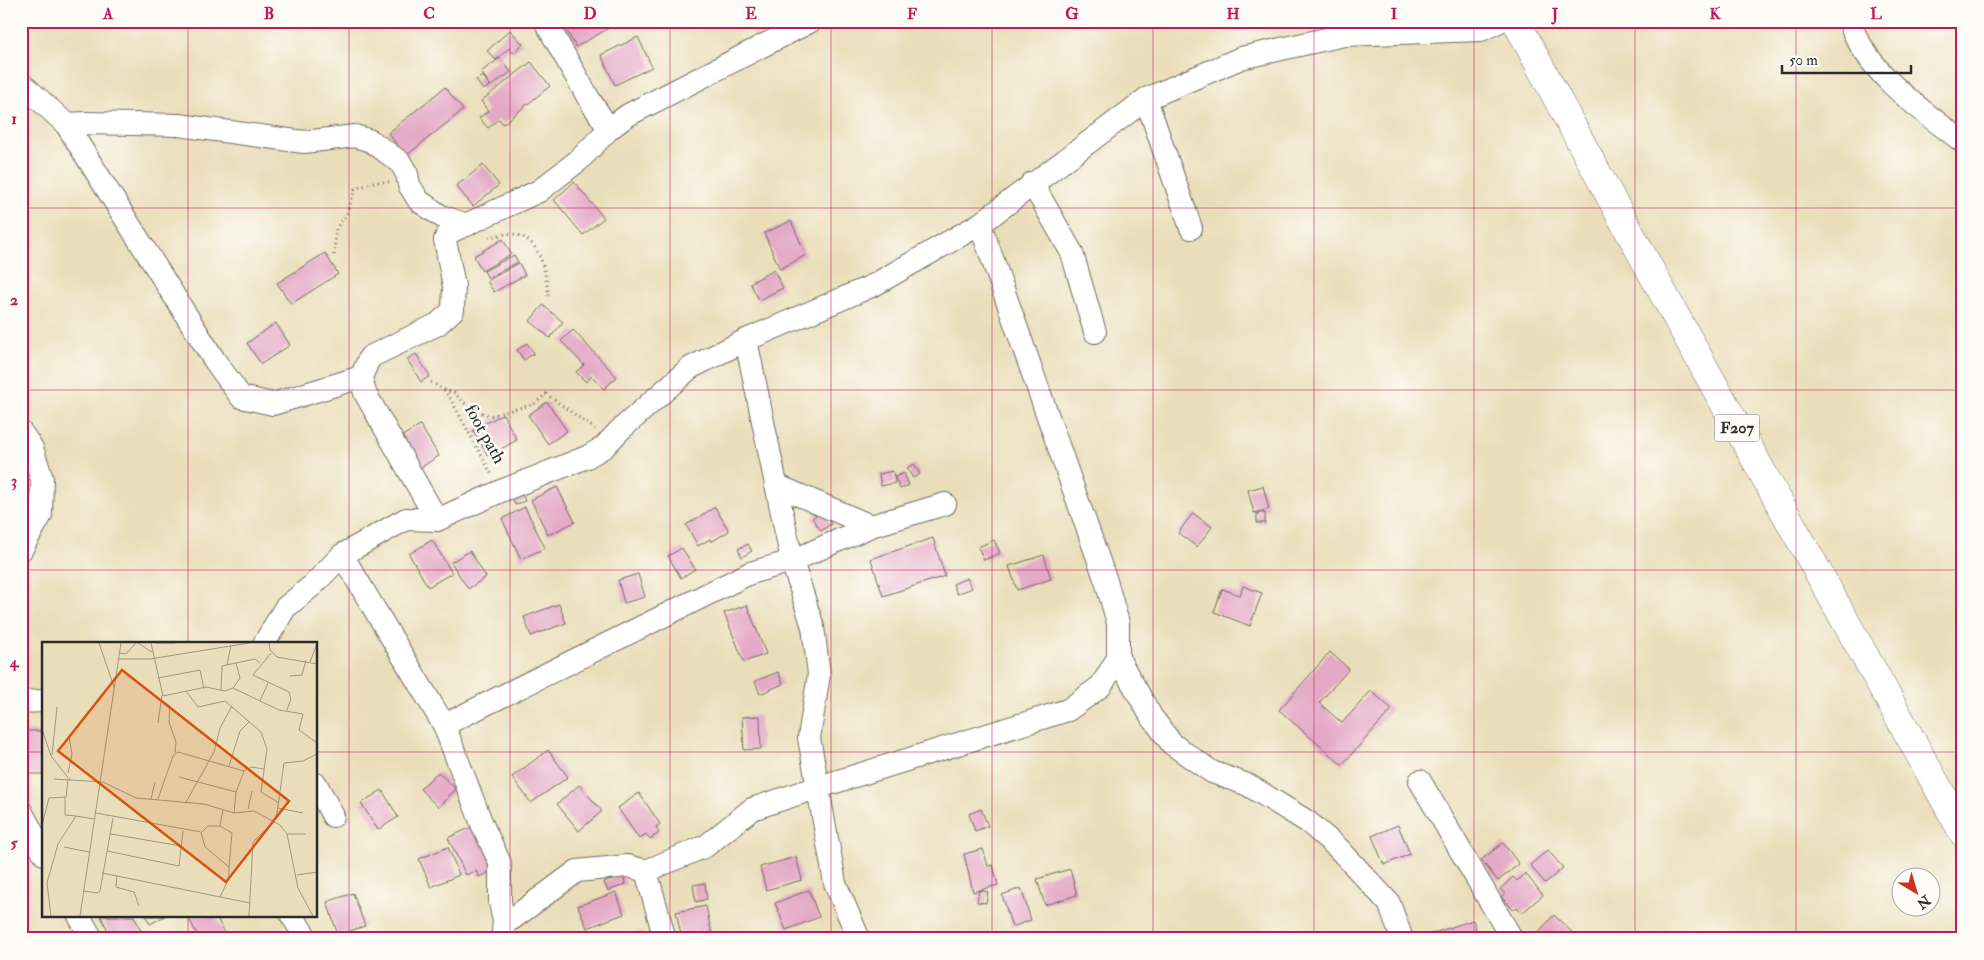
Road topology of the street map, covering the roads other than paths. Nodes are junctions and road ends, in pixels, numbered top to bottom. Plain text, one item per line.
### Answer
1 (545, 21) edge
2 (811, 21) edge
3 (1500, 21) edge
4 (1516, 21) edge
5 (1849, 21) edge
6 (21, 83) edge
7 (1146, 99) junction
8 (66, 124) junction
9 (609, 129) junction
10 (1963, 142) edge
11 (1032, 183) junction
12 (980, 224) junction
13 (467, 226) junction
14 (1191, 228) dead end
15 (1095, 332) dead end
16 (746, 340) junction
17 (361, 377) junction
18 (21, 432) edge
19 (776, 485) junction
20 (945, 504) dead end
21 (438, 520) junction
22 (871, 526) junction
23 (21, 550) edge
24 (342, 555) junction
25 (792, 561) junction
26 (265, 642) edge
27 (1118, 658) junction
28 (42, 701) edge
29 (21, 702) edge
30 (444, 725) junction
31 (1934, 780) junction
32 (1420, 781) dead end
33 (819, 787) junction
34 (318, 788) edge
35 (1963, 800) edge
36 (21, 812) edge
37 (333, 816) dead end
38 (1963, 833) edge
39 (34, 850) edge
40 (646, 871) junction
41 (80, 918) edge
42 (293, 918) edge
43 (503, 930) edge
44 (92, 939) edge
45 (307, 939) edge
46 (665, 939) edge
47 (859, 939) edge
48 (1402, 939) edge
49 (1512, 939) edge

1 - 9 street
2 - 9 street
3 - 7 street
4 - 31 main road, F207
5 - 10 street
6 - 8 street
7 - 11 street
7 - 14 street
8 - 13 street
8 - 17 street
9 - 13 street
11 - 12 street
11 - 15 street
12 - 16 street
12 - 27 street
13 - 17 street
16 - 19 street
16 - 21 street
17 - 21 street
18 - 23 street
19 - 22 street
19 - 25 street
20 - 22 street
21 - 24 street
22 - 25 street
24 - 26 street
24 - 30 street
25 - 30 street
25 - 33 street
27 - 33 street
27 - 48 street
28 - 29 street
30 - 43 street
31 - 35 street
31 - 38 main road, F207
32 - 49 street
33 - 40 street
33 - 47 street
34 - 37 street
36 - 39 street
40 - 43 street
40 - 46 street
41 - 44 street
42 - 45 street

